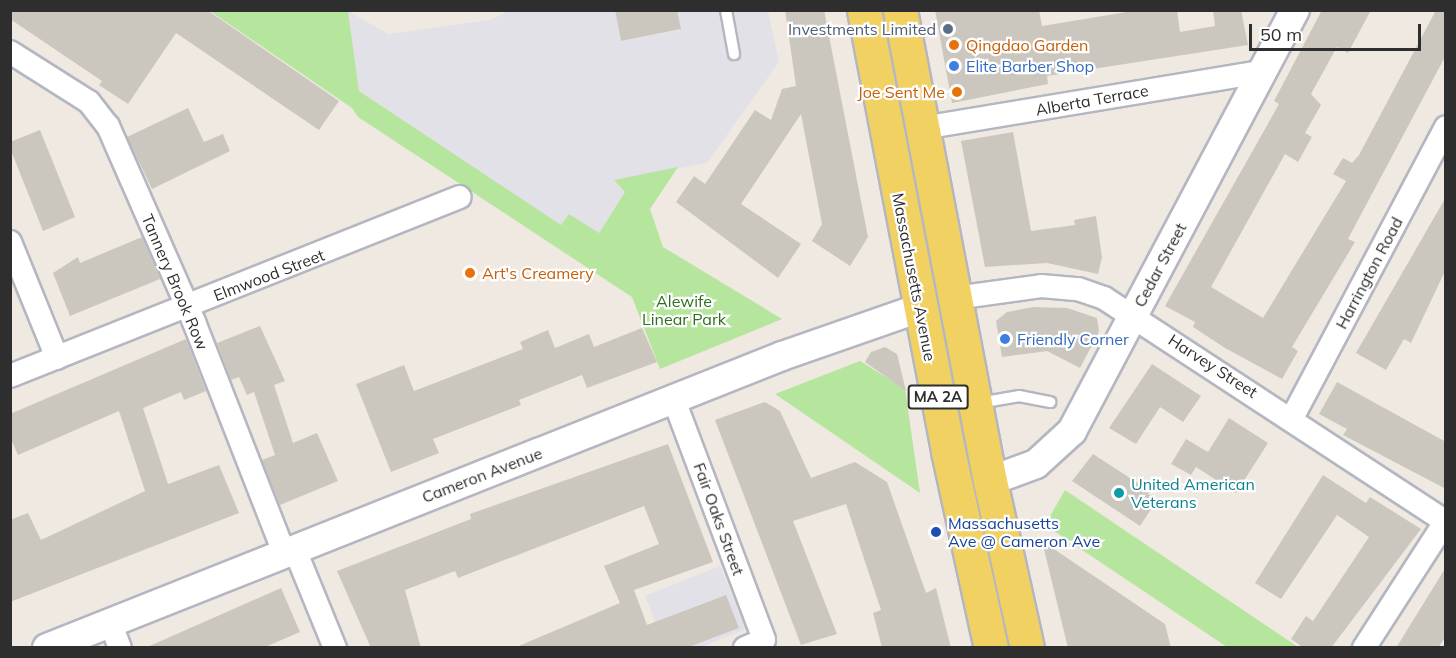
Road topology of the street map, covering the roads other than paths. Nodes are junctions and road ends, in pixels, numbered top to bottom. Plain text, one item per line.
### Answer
1 (726, 10) edge
2 (864, 10) edge
3 (900, 10) edge
4 (1295, 10) edge
5 (10, 52) edge
6 (734, 54) dead end
7 (1262, 72) junction
8 (1446, 127) edge
9 (922, 128) junction
10 (460, 197) dead end
11 (10, 242) edge
12 (955, 298) junction
13 (186, 307) junction
14 (920, 308) junction
15 (1133, 315) junction
16 (57, 358) junction
17 (10, 376) edge
18 (674, 400) junction
19 (1050, 402) dead end
20 (975, 404) junction
21 (1292, 418) junction
22 (990, 481) junction
23 (955, 487) junction
24 (1445, 521) edge
25 (289, 551) junction
26 (115, 635) edge
27 (754, 644) edge
28 (47, 648) edge
29 (335, 648) edge
30 (991, 648) edge
31 (1027, 648) edge
32 (1364, 648) edge

1 - 6 lane
2 - 14 main road, Massachusetts Avenue / MA 2A
3 - 9 main road, MA 2A
4 - 7 street, Cedar Street
5 - 13 street, Tannery Brook Row
7 - 9 street, Alberta Terrace
7 - 15 street, Cedar Street
8 - 21 street, Harrington Road
9 - 12 main road, MA 2A
10 - 13 street, Elmwood Street
11 - 16 street
12 - 14 main road
12 - 15 street, Harvey Street
12 - 20 main road, MA 2A
13 - 16 street, Elmwood Street
13 - 25 street, Tannery Brook Row
14 - 18 street, Cameron Avenue
14 - 23 main road, Massachusetts Avenue / MA 2A
15 - 21 street, Harvey Street
15 - 22 street, Cedar Street
16 - 17 street, Elmwood Street
18 - 25 street, Cameron Avenue
18 - 27 street, Fair Oaks Street
19 - 20 lane
20 - 22 main road, MA 2A
21 - 24 street, Harvey Street
22 - 23 main road
22 - 31 main road, MA 2A
23 - 30 main road, Massachusetts Avenue / MA 2A
24 - 32 street
25 - 26 street, Cameron Avenue
25 - 29 street, Tannery Brook Row
26 - 28 street, Cameron Avenue

